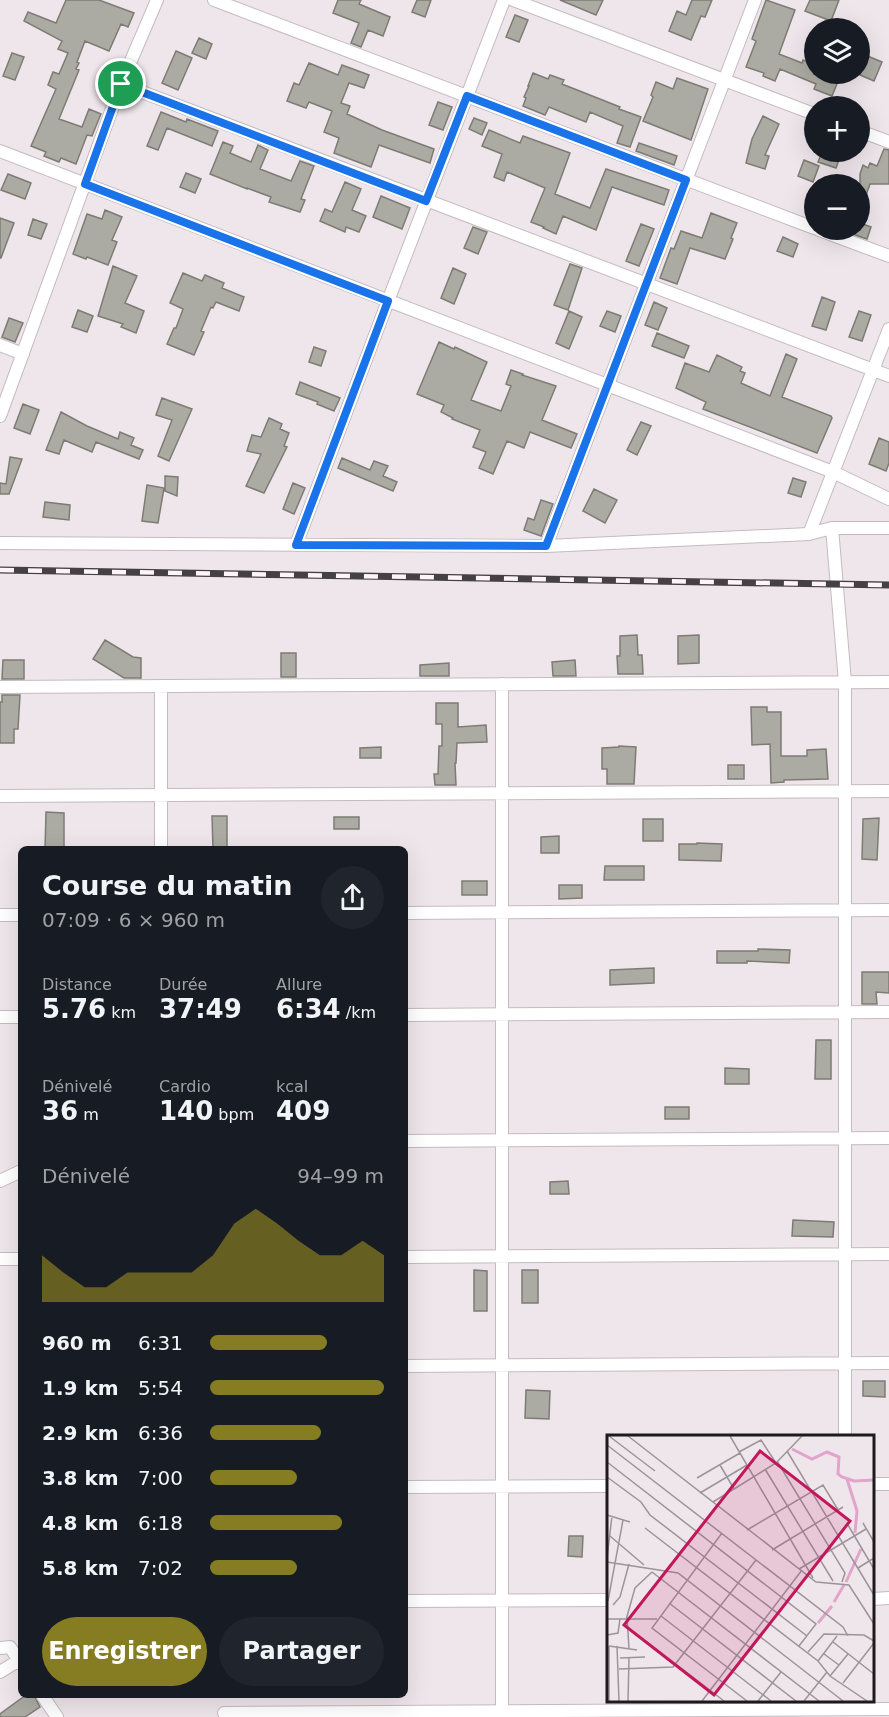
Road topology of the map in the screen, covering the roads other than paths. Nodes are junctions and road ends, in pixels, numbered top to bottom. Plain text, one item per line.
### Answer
1 (157, 0) edge
2 (214, 0) edge
3 (504, 0) edge
4 (513, 0) edge
5 (755, 0) edge
6 (724, 80) junction
7 (121, 84) junction
8 (467, 96) junction
9 (804, 110) edge
10 (870, 135) edge
11 (889, 142) edge
12 (0, 151) edge
13 (686, 180) junction
14 (85, 184) junction
15 (426, 201) junction
16 (804, 224) edge
17 (846, 240) edge
18 (889, 256) edge
19 (646, 284) junction
20 (388, 301) junction
21 (889, 329) edge
22 (0, 345) edge
23 (23, 354) junction
24 (873, 370) junction
25 (889, 376) edge
26 (608, 386) junction
27 (0, 416) edge
28 (833, 472) junction
29 (889, 499) edge
30 (832, 528) junction
31 (889, 528) edge
32 (809, 534) junction
33 (0, 543) edge
34 (296, 545) junction
35 (546, 546) junction
36 (845, 682) junction
37 (889, 682) edge
38 (502, 684) junction
39 (161, 686) junction
40 (0, 687) edge
41 (845, 791) junction
42 (889, 791) edge
43 (502, 793) junction
44 (161, 795) junction
45 (0, 796) edge
46 (161, 846) edge
47 (889, 910) edge
48 (845, 911) junction
49 (408, 913) edge
50 (502, 913) junction
51 (0, 915) edge
52 (18, 915) edge
53 (845, 1012) junction
54 (889, 1012) edge
55 (502, 1014) junction
56 (408, 1015) edge
57 (0, 1017) edge
58 (18, 1017) edge
59 (845, 1138) junction
60 (889, 1138) edge
61 (502, 1140) junction
62 (408, 1141) edge
63 (18, 1173) edge
64 (0, 1181) edge
65 (845, 1254) junction
66 (889, 1254) edge
67 (502, 1256) junction
68 (408, 1257) edge
69 (0, 1259) edge
70 (18, 1259) edge
71 (845, 1363) junction
72 (889, 1363) edge
73 (502, 1365) junction
74 (408, 1366) edge
75 (845, 1435) edge
76 (502, 1486) junction
77 (607, 1486) edge
78 (408, 1487) edge
79 (502, 1600) junction
80 (607, 1600) edge
81 (408, 1601) edge
82 (0, 1648) edge
83 (18, 1658) edge
84 (18, 1662) edge
85 (0, 1672) edge
86 (44, 1698) edge
87 (845, 1709) edge
88 (889, 1709) edge
89 (224, 1713) dead end
90 (501, 1714) edge
91 (57, 1717) edge

1 - 7 street
2 - 8 street
3 - 8 street
4 - 6 street
5 - 6 street
6 - 9 street
6 - 13 street
7 - 14 street
7 - 15 street
8 - 13 street
8 - 15 street
10 - 11 street
12 - 14 street
13 - 16 street
13 - 19 street
14 - 20 street
14 - 23 street
15 - 19 street
15 - 20 street
17 - 18 street
19 - 24 street
19 - 26 street
20 - 26 street
20 - 34 street
21 - 24 street
22 - 23 street
23 - 27 street
24 - 25 street
24 - 28 street
26 - 28 street
26 - 35 street
28 - 29 street
28 - 32 street
30 - 31 street
30 - 32 street
30 - 36 street
32 - 35 street
33 - 34 street
34 - 35 street
36 - 37 street
36 - 38 street
36 - 41 street
38 - 39 street
38 - 43 street
39 - 40 street
39 - 44 street
41 - 42 street
41 - 43 street
41 - 48 street
43 - 44 street
43 - 50 street
44 - 45 street
44 - 46 street
47 - 48 street
48 - 50 street
48 - 53 street
49 - 50 street
50 - 55 street
51 - 52 street
53 - 54 street
53 - 55 street
53 - 59 street
55 - 56 street
55 - 61 street
57 - 58 street
59 - 60 street
59 - 61 street
59 - 65 street
61 - 62 street
61 - 67 street
63 - 64 street
65 - 66 street
65 - 67 street
65 - 71 street
67 - 68 street
67 - 73 street
69 - 70 street
71 - 72 street
71 - 73 street
71 - 75 street
73 - 74 street
73 - 76 street
76 - 77 street
76 - 78 street
76 - 79 street
79 - 80 street
79 - 81 street
79 - 90 street
82 - 83 street
84 - 85 street
86 - 91 street
87 - 88 street
87 - 90 street
89 - 90 street

